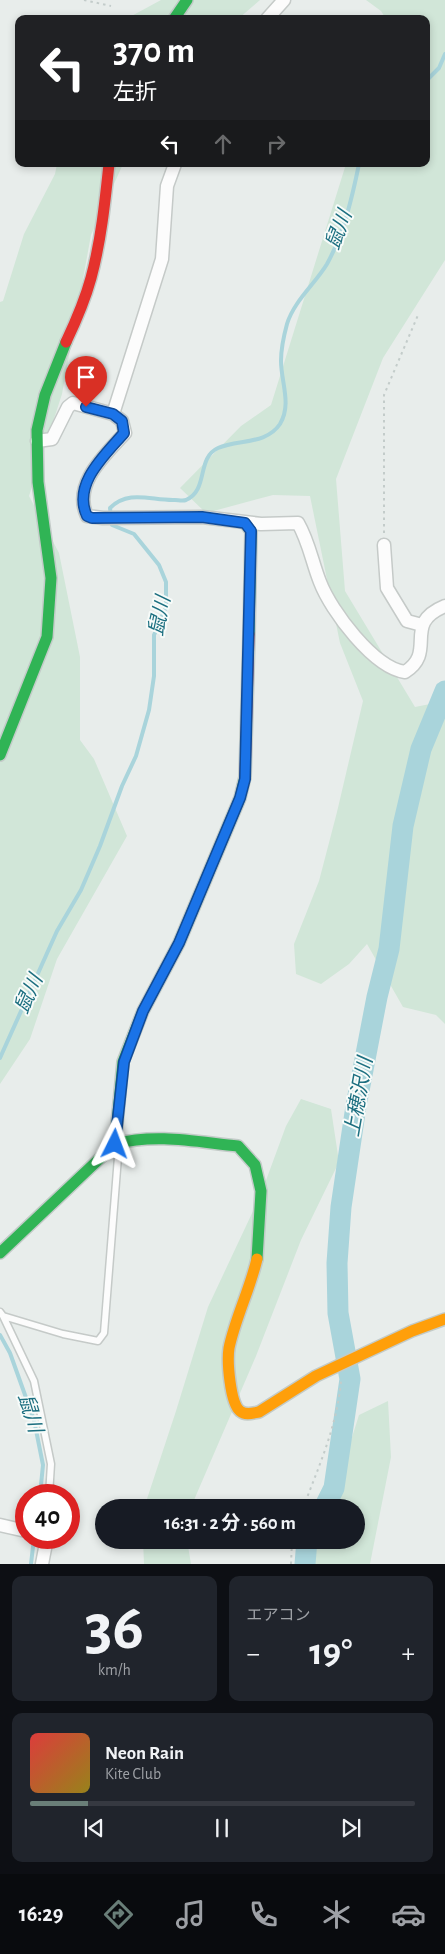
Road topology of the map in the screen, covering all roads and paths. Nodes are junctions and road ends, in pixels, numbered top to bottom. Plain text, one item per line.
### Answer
1 (84, 0) edge
2 (187, 0) edge
3 (284, 0) edge
4 (111, 6) dead end
5 (177, 15) edge
6 (271, 15) edge
7 (109, 167) edge
8 (174, 167) edge
9 (418, 315) dead end
10 (113, 414) junction
11 (37, 441) junction
12 (245, 523) junction
13 (384, 545) joint
14 (445, 606) edge
15 (422, 625) junction
16 (0, 755) edge
17 (115, 1144) junction
18 (0, 1253) edge
19 (2, 1314) edge
20 (445, 1319) edge
21 (338, 1366) junction
22 (50, 1484) edge
23 (306, 1499) edge
24 (0, 1525) edge
25 (15, 1528) edge
26 (45, 1549) edge
27 (292, 1549) edge
28 (42, 1564) edge
29 (291, 1564) edge

1 - 4 path
2 - 5 street
3 - 6 street
7 - 11 street
8 - 10 street
9 - 13 path
10 - 11 street
10 - 12 street
11 - 16 street
12 - 15 street
12 - 17 street
13 - 15 street
14 - 15 street
17 - 18 street
17 - 19 lane
17 - 21 street
19 - 22 lane
20 - 21 street
21 - 23 path
24 - 25 street
26 - 28 street
27 - 29 path

